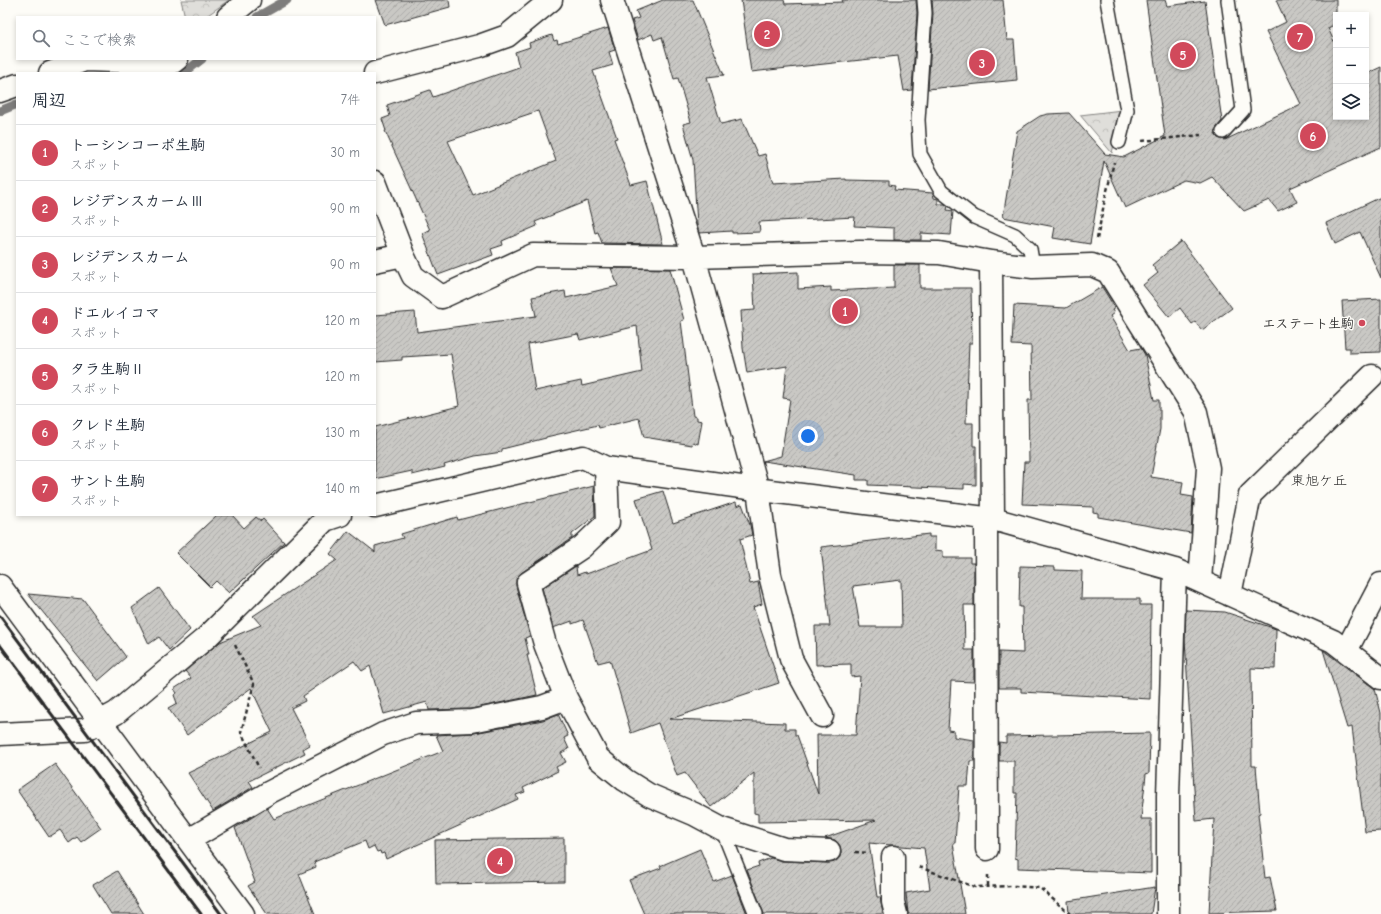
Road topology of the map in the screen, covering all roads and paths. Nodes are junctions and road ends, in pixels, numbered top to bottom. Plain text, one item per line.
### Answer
1 (249, 0) edge
2 (551, 0) edge
3 (612, 0) edge
4 (924, 0) edge
5 (1107, 0) edge
6 (1228, 0) edge
7 (229, 16) edge
8 (85, 60) edge
9 (85, 60) edge
10 (176, 65) edge
11 (53, 72) edge
12 (376, 73) edge
13 (16, 85) edge
14 (0, 91) edge
15 (1223, 132) joint
16 (1119, 142) junction
17 (376, 185) edge
18 (403, 255) junction
19 (694, 257) junction
20 (376, 261) edge
21 (991, 262) junction
22 (1092, 265) junction
23 (1033, 267) junction
24 (1372, 376) dead end
25 (606, 468) junction
26 (758, 490) junction
27 (376, 506) edge
28 (337, 516) edge
29 (990, 518) junction
30 (1175, 570) junction
31 (1200, 581) junction
32 (1381, 584) edge
33 (0, 586) edge
34 (1230, 595) junction
35 (224, 621) junction
36 (1346, 651) junction
37 (1381, 678) edge
38 (566, 698) junction
39 (822, 716) dead end
40 (101, 722) junction
41 (0, 734) edge
42 (270, 792) junction
43 (722, 829) junction
44 (189, 840) junction
45 (987, 848) dead end
46 (829, 851) joint
47 (892, 857) junction
48 (243, 914) edge
49 (756, 914) edge
50 (896, 914) edge
51 (1070, 914) edge
52 (1168, 914) edge

1 - 7 street
2 - 12 street
3 - 19 street
4 - 23 lane
5 - 16 lane
6 - 15 lane
8 - 10 street
9 - 11 street
13 - 14 street
15 - 16 path
16 - 22 path
17 - 18 street
18 - 19 street
18 - 20 street
19 - 21 street
19 - 26 street
21 - 23 street
21 - 29 street
22 - 23 street
22 - 31 street
24 - 34 street
25 - 26 street
25 - 27 street
25 - 38 street
26 - 29 street
26 - 39 street
28 - 35 street
29 - 30 street
29 - 45 street
30 - 31 street
30 - 52 street
31 - 34 street
32 - 36 street
33 - 40 street
34 - 36 street
35 - 40 street
35 - 42 path
36 - 37 street
38 - 42 street
38 - 43 street
40 - 41 street
40 - 44 street
42 - 44 street
43 - 46 street
43 - 49 lane
44 - 48 street
46 - 47 path
47 - 50 street
47 - 51 path

